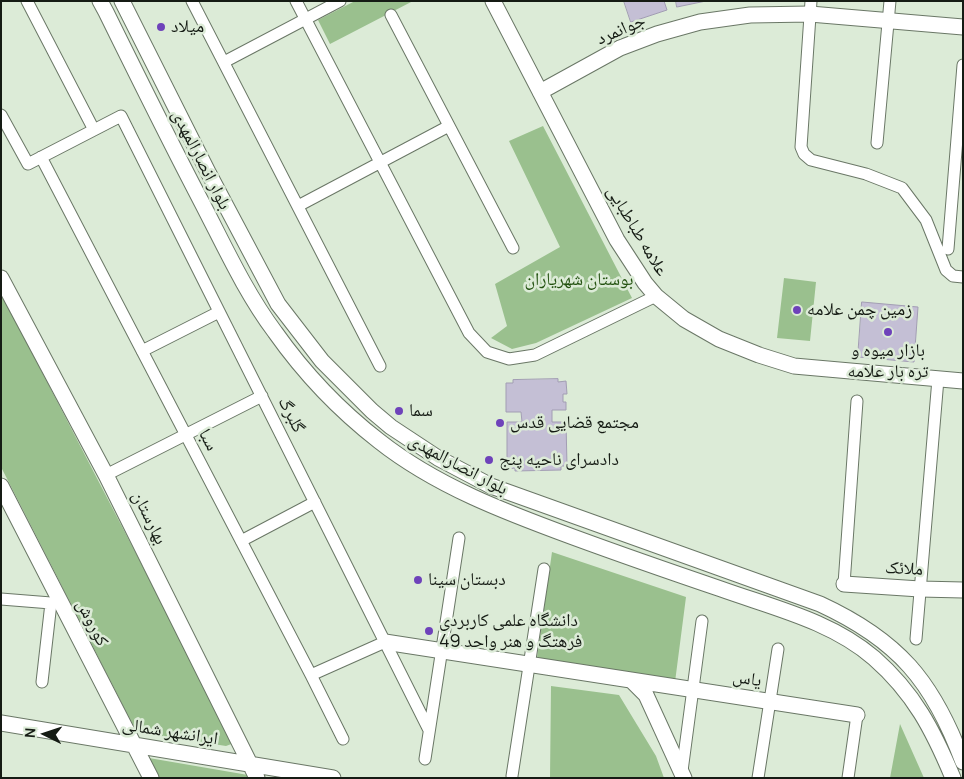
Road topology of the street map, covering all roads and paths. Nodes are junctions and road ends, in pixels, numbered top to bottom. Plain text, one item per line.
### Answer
1 (28, 1) edge
2 (100, 1) edge
3 (122, 1) edge
4 (192, 1) edge
5 (296, 1) edge
6 (340, 1) edge
7 (493, 1) edge
8 (890, 1) edge
9 (811, 7) edge
10 (392, 15) dead end
11 (305, 20) junction
12 (888, 21) junction
13 (963, 26) edge
14 (224, 62) junction
15 (963, 65) edge
16 (540, 92) junction
17 (1, 115) edge
18 (449, 126) junction
19 (94, 130) junction
20 (877, 143) dead end
21 (41, 157) junction
22 (380, 163) junction
23 (298, 206) junction
24 (513, 248) dead end
25 (948, 249) dead end
26 (963, 277) edge
27 (1, 278) edge
28 (656, 296) junction
29 (219, 312) junction
30 (142, 351) junction
31 (380, 366) dead end
32 (938, 379) junction
33 (963, 381) edge
34 (262, 396) junction
35 (857, 401) dead end
36 (186, 434) junction
37 (106, 474) junction
38 (1, 486) edge
39 (315, 502) junction
40 (459, 538) dead end
41 (241, 541) junction
42 (544, 569) dead end
43 (844, 584) joint
44 (920, 589) junction
45 (963, 590) edge
46 (1, 599) edge
47 (702, 621) dead end
48 (916, 639) dead end
49 (385, 642) junction
50 (778, 649) dead end
51 (442, 650) junction
52 (528, 664) junction
53 (311, 675) junction
54 (631, 680) junction
55 (42, 682) dead end
56 (693, 690) junction
57 (770, 702) junction
58 (858, 715) joint
59 (1, 722) edge
60 (429, 730) junction
61 (343, 739) dead end
62 (134, 744) junction
63 (424, 759) dead end
64 (963, 762) edge
65 (250, 764) junction
66 (683, 774) edge
67 (512, 776) dead end
68 (151, 778) edge
69 (257, 778) edge
70 (333, 778) edge
71 (758, 778) edge
72 (848, 778) edge
73 (953, 778) edge

1 - 19 street
2 - 73 street, بلوار انصارالمهدی
3 - 64 street, بلوار انصارالمهدی
4 - 14 street
5 - 11 street
6 - 11 street
7 - 16 street, علامه طباطبایی
8 - 12 street
9 - 12 street, جوانمرد
9 - 16 street, جوانمرد
9 - 26 street
10 - 18 street
11 - 14 street
11 - 22 street
12 - 13 street, جوانمرد
12 - 20 street
14 - 23 street
15 - 25 street
16 - 28 street, علامه طباطبایی
17 - 21 street
18 - 22 street
18 - 24 street
19 - 21 street
19 - 29 street, گلبرگ
21 - 30 street, سبا
22 - 23 street
22 - 28 street
23 - 31 street
27 - 37 street, بهارستان
28 - 32 street, علامه طباطبایی
29 - 30 street
29 - 34 street, گلبرگ
30 - 36 street, سبا
32 - 33 street, علامه طباطبایی
32 - 44 street
34 - 36 street
34 - 39 street, گلبرگ
35 - 43 street
36 - 37 street
36 - 41 street, سبا
37 - 65 street, بهارستان
38 - 62 street, کوروش
39 - 41 street
39 - 49 street, گلبرگ
40 - 51 street
41 - 53 street, سبا
42 - 52 street
43 - 44 street, ملائک
44 - 45 street, ملائک
44 - 48 street
46 - 55 street
47 - 56 street
49 - 51 street, یاس
49 - 53 street
49 - 60 street, گلبرگ
50 - 57 street
51 - 52 street, یاس
51 - 60 street
52 - 54 street, یاس
52 - 67 street
53 - 61 street, سبا
54 - 56 street, یاس
54 - 66 street
56 - 57 street, یاس
56 - 66 street
57 - 58 street, یاس
57 - 71 street
58 - 72 street
59 - 62 street, ایرانشهر شمالی
60 - 63 street
62 - 65 street, ایرانشهر شمالی
62 - 68 street, کوروش
65 - 69 street, بهارستان
65 - 70 street, ایرانشهر شمالی

